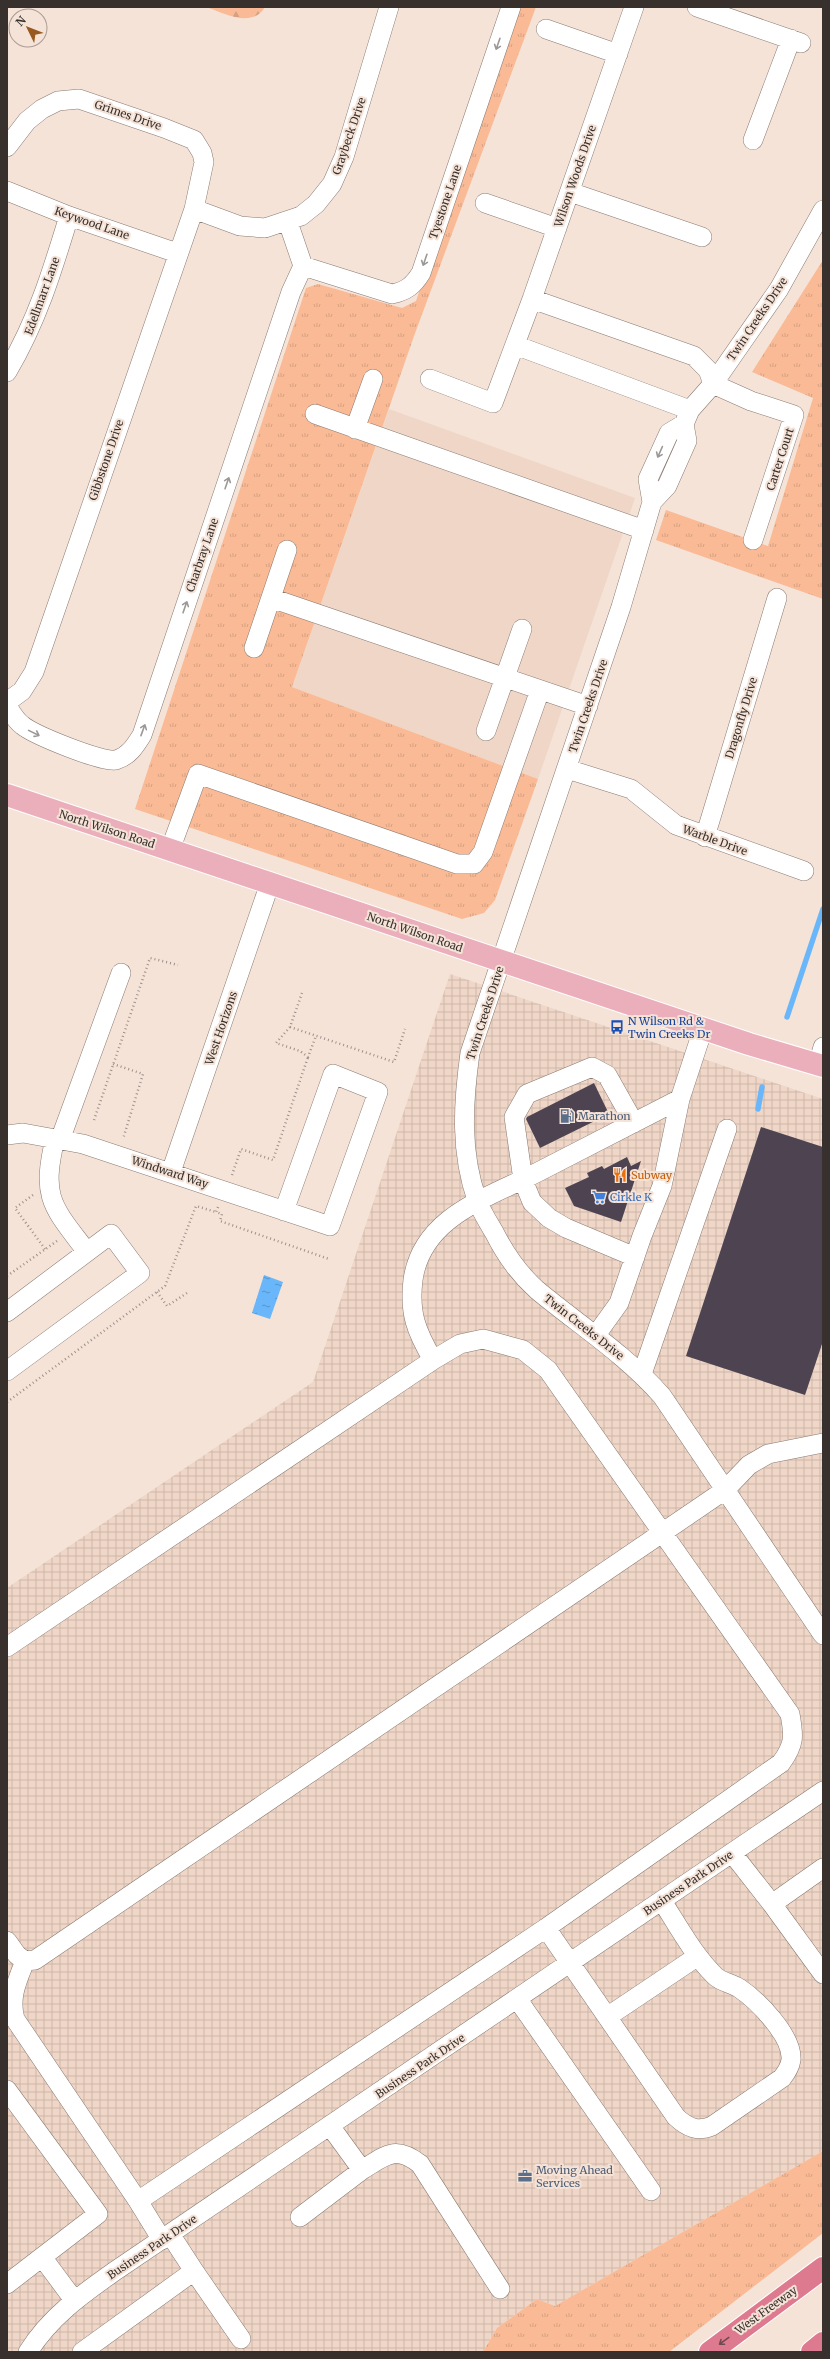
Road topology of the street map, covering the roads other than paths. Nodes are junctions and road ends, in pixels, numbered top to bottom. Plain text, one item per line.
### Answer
1 (389, 7) edge
2 (511, 7) edge
3 (634, 7) edge
4 (697, 7) edge
5 (546, 29) dead end
6 (618, 54) junction
7 (753, 140) dead end
8 (7, 147) edge
9 (7, 191) edge
10 (570, 192) junction
11 (485, 203) dead end
12 (194, 209) junction
13 (823, 210) edge
14 (69, 216) junction
15 (288, 222) junction
16 (557, 228) junction
17 (702, 237) dead end
18 (177, 253) junction
19 (303, 266) junction
20 (532, 299) junction
21 (514, 345) junction
22 (7, 372) edge
23 (373, 379) dead end
24 (430, 380) dead end
25 (713, 384) junction
26 (314, 414) dead end
27 (687, 417) junction
28 (356, 429) junction
29 (644, 530) junction
30 (753, 540) dead end
31 (287, 550) dead end
32 (271, 598) junction
33 (778, 598) dead end
34 (522, 629) dead end
35 (254, 648) dead end
36 (504, 678) junction
37 (540, 690) junction
38 (7, 702) edge
39 (7, 706) edge
40 (588, 706) junction
41 (486, 731) dead end
42 (567, 769) junction
43 (7, 795) edge
44 (705, 837) junction
45 (170, 850) junction
46 (804, 871) dead end
47 (270, 883) junction
48 (502, 961) junction
49 (121, 973) dead end
50 (703, 1029) junction
51 (821, 1060) edge
52 (680, 1099) junction
53 (634, 1123) junction
54 (727, 1129) dead end
55 (7, 1135) edge
56 (58, 1139) junction
57 (171, 1172) junction
58 (523, 1180) junction
59 (477, 1201) junction
60 (284, 1210) junction
61 (87, 1252) junction
62 (635, 1258) junction
63 (7, 1312) edge
64 (596, 1335) junction
65 (433, 1360) junction
66 (7, 1371) edge
67 (642, 1374) junction
68 (823, 1443) edge
69 (726, 1490) junction
70 (661, 1533) junction
71 (823, 1635) edge
72 (7, 1647) edge
73 (823, 1791) edge
74 (732, 1853) junction
75 (823, 1868) edge
76 (662, 1901) junction
77 (772, 1904) junction
78 (546, 1928) junction
79 (7, 1940) edge
80 (698, 1956) junction
81 (25, 1961) junction
82 (570, 1964) junction
83 (823, 1974) edge
84 (518, 2000) junction
85 (10, 2010) edge
86 (608, 2017) junction
87 (7, 2090) edge
88 (330, 2126) junction
89 (362, 2170) junction
90 (651, 2191) dead end
91 (138, 2201) junction
92 (300, 2217) dead end
93 (166, 2237) junction
94 (42, 2257) junction
95 (823, 2268) edge
96 (194, 2271) junction
97 (7, 2284) edge
98 (500, 2289) dead end
99 (74, 2300) junction
100 (241, 2339) dead end
101 (823, 2344) edge
102 (28, 2352) edge
103 (82, 2352) edge
104 (710, 2352) edge
105 (812, 2352) edge

1 - 15 street, Graybeck Drive
2 -> 19 street, Tyestone Lane
3 - 6 street, Wilson Woods Drive
4 - 7 street
5 - 6 street
6 - 10 street, Wilson Woods Drive
8 - 12 street, Grimes Drive
9 - 14 street, Keywood Lane
10 - 16 street, Wilson Woods Drive
10 - 17 street
11 - 16 street
12 - 15 street, Graybeck Drive
12 - 18 street, Gibbstone Drive
13 - 25 street, Twin Creeks Drive
14 - 18 street, Keywood Lane
14 - 22 street, Edellmarr Lane
15 - 19 street
16 - 20 street, Wilson Woods Drive
18 - 38 street, Gibbstone Drive
39 -> 19 street, Charbray Lane
20 - 21 street, Wilson Woods Drive
20 - 25 street
21 - 24 street, Wilson Woods Drive
21 - 27 street
23 - 28 street
25 - 27 street, Twin Creeks Drive
25 - 30 street, Carter Court
26 - 28 street
27 - 29 street, Twin Creeks Drive
28 - 29 street
29 - 40 street, Twin Creeks Drive
31 - 32 street
32 - 35 street
32 - 36 street
33 - 44 street, Dragonfly Drive
34 - 36 street
36 - 37 street
36 - 41 street
37 - 40 street
37 - 45 street
40 - 42 street, Twin Creeks Drive
42 - 44 street, Warble Drive
42 - 48 street, Twin Creeks Drive
43 - 45 main road, North Wilson Road
44 - 46 street, Warble Drive
45 - 47 main road, North Wilson Road
47 - 48 main road, North Wilson Road
47 - 57 street, West Horizons
48 - 50 main road, North Wilson Road
48 - 59 street, Twin Creeks Drive
49 - 56 street
50 - 51 main road, North Wilson Road
50 - 52 street
52 - 53 street
52 - 62 street
53 - 58 street
53 - 58 street
54 - 67 street
55 - 56 street, Windward Way
56 - 57 street, Windward Way
56 - 61 street
57 - 60 street, Windward Way
58 - 59 street
58 - 62 street
59 - 64 street, Twin Creeks Drive
59 - 65 street
60 - 60 street, Windward Way
61 - 63 street
61 - 66 street
62 - 64 street
64 - 67 street, Twin Creeks Drive
65 - 70 street
65 - 72 street
67 - 69 street, Twin Creeks Drive
68 - 69 street
69 - 70 street
69 - 71 street, Twin Creeks Drive
70 - 78 street
70 - 81 street
73 - 74 street, Business Park Drive
74 - 76 street, Business Park Drive
74 - 77 street
75 - 77 street
76 - 80 street
76 - 82 street, Business Park Drive
77 - 83 street
78 - 82 street
78 - 91 street
79 - 81 street
80 - 86 street
80 - 86 street
81 - 85 street
82 - 84 street, Business Park Drive
82 - 86 street
84 - 88 street, Business Park Drive
84 - 90 street
85 - 91 street
87 - 94 street
88 - 89 street
88 - 93 street, Business Park Drive
89 - 92 street
89 - 98 street
91 - 93 street
93 - 96 street
93 - 99 street, Business Park Drive
94 - 97 street
94 - 99 street
95 -> 104 highway, West Freeway
96 - 100 street
96 - 103 street
99 - 102 street, Business Park Drive
101 - 105 highway

